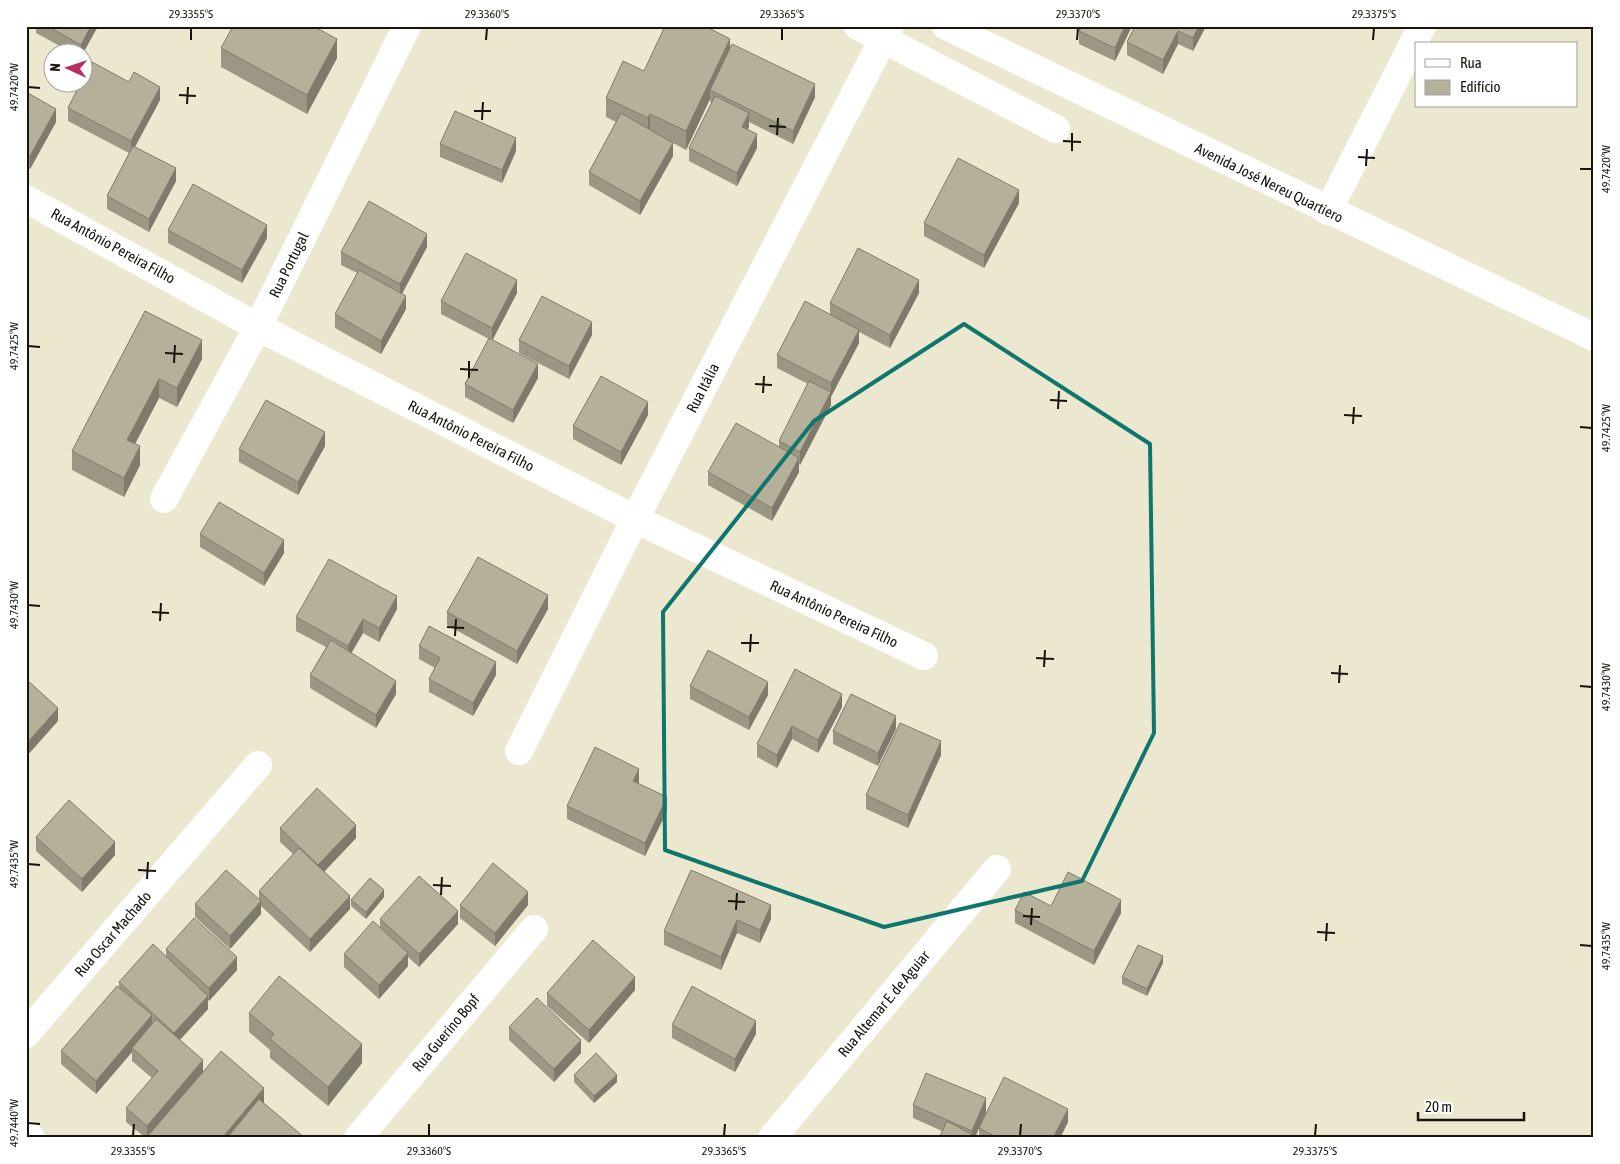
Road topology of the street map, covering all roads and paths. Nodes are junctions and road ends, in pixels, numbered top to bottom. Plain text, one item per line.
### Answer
1 (407, 26) edge
2 (858, 26) edge
3 (946, 26) edge
4 (1422, 26) edge
5 (887, 32) edge
6 (1056, 129) dead end
7 (26, 198) edge
8 (1328, 211) junction
9 (258, 327) junction
10 (1594, 337) edge
11 (164, 499) dead end
12 (635, 519) junction
13 (924, 656) dead end
14 (519, 751) dead end
15 (258, 765) dead end
16 (997, 869) dead end
17 (534, 929) dead end
18 (26, 1034) edge
19 (26, 1134) edge
20 (31, 1138) edge
21 (358, 1138) edge
22 (772, 1138) edge

1 - 9 street, Rua Portugal
2 - 5 street
3 - 8 street, Avenida José Nereu Quartiero
4 - 8 street
5 - 6 street
5 - 12 street, Rua Itália
7 - 9 street, Rua Antônio Pereira Filho
8 - 10 street, Avenida José Nereu Quartiero
9 - 11 street, Rua Portugal
9 - 12 street, Rua Antônio Pereira Filho
12 - 13 street, Rua Antônio Pereira Filho
12 - 14 street, Rua Itália
15 - 18 street, Rua Oscar Machado
16 - 22 street, Rua Altemar E. de Aguiar
17 - 21 street, Rua Guerino Bopf
19 - 20 street

